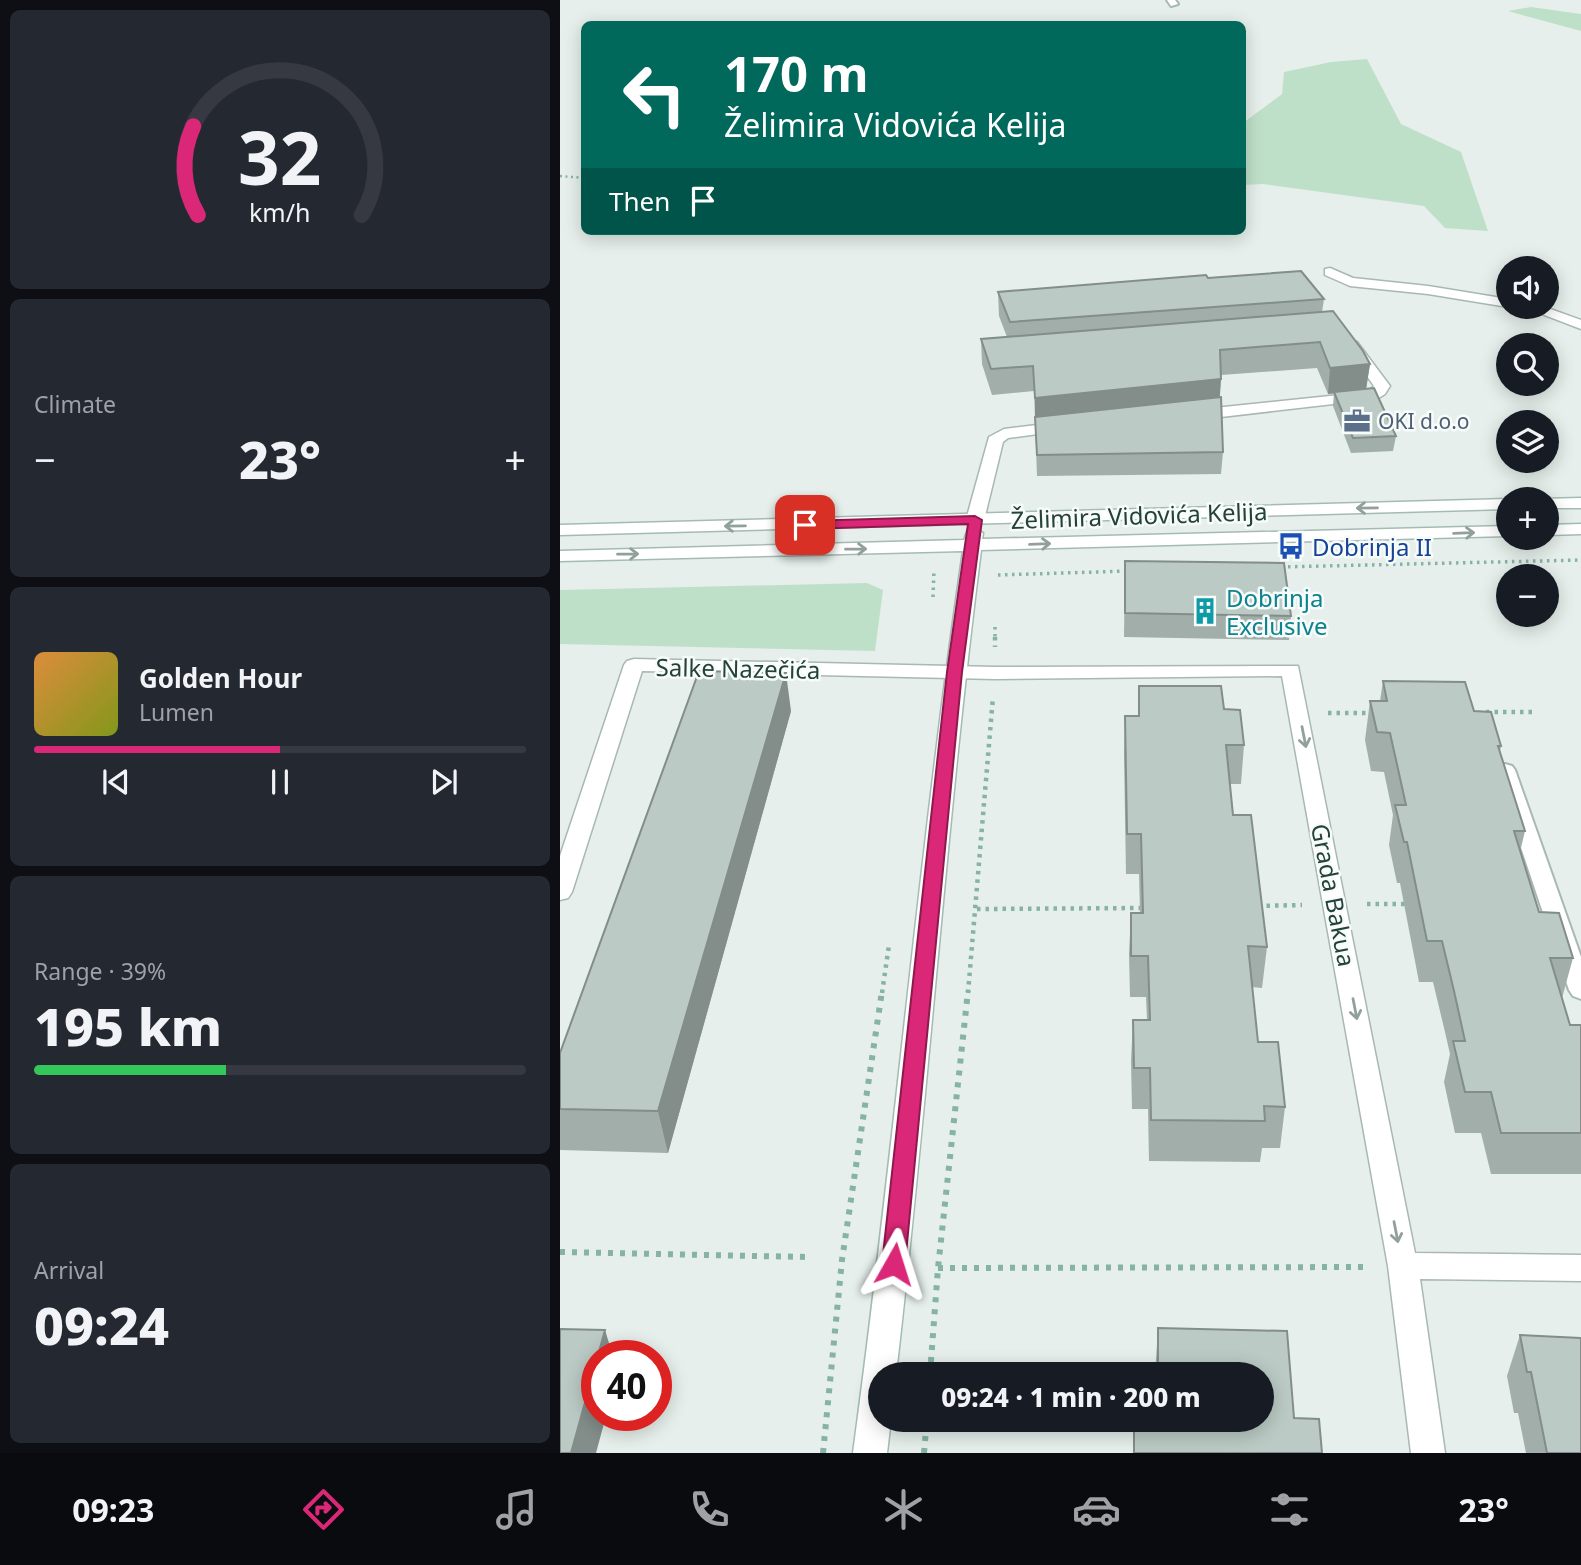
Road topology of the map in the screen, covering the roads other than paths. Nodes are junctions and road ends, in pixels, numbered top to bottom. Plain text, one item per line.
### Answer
1 (1329, 272) dead end
2 (1496, 301) edge
3 (1559, 317) edge
4 (1581, 325) edge
5 (1339, 329) edge
6 (1181, 416) edge
7 (1074, 426) edge
8 (1559, 503) edge
9 (1581, 503) edge
10 (1496, 504) edge
11 (975, 520) junction
12 (1581, 529) edge
13 (560, 530) edge
14 (1559, 530) edge
15 (1496, 531) edge
16 (972, 546) junction
17 (560, 556) edge
18 (955, 672) junction
19 (1498, 749) edge
20 (560, 892) edge
21 (1581, 990) edge
22 (1403, 1266) junction
23 (1581, 1268) edge
24 (870, 1453) edge
25 (1428, 1453) edge

1 - 2 street
3 - 4 street
5 - 6 street
7 - 11 street
8 - 9 street
10 -> 11 street, Želimira Vidovića Kelija
11 -> 13 street, Želimira Vidovića Kelija
11 - 16 street
12 - 14 street
16 -> 15 street, Želimira Vidovića Kelija
17 -> 16 street, Želimira Vidovića Kelija
16 - 18 street
18 - 20 street, Salke Nazečića
18 -> 22 street, Grada Bakua
18 - 24 street
19 - 21 lane
22 - 23 street
22 - 25 street, Grada Bakua

